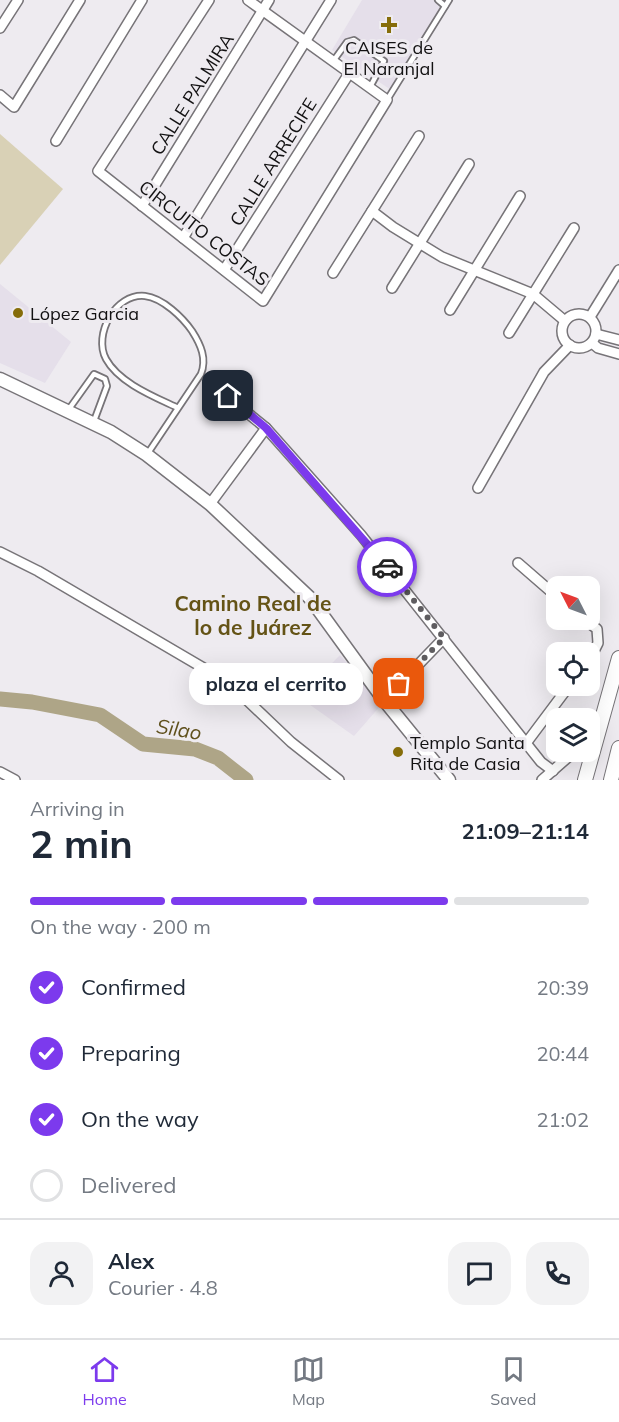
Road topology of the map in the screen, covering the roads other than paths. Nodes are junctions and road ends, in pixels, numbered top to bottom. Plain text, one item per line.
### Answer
1 (18, 0) edge
2 (80, 0) edge
3 (142, 0) edge
4 (209, 0) edge
5 (248, 0) edge
6 (269, 0) edge
7 (331, 0) edge
8 (438, 0) edge
9 (449, 0) edge
10 (445, 6) junction
11 (263, 11) junction
12 (0, 28) edge
13 (307, 42) junction
14 (334, 60) junction
15 (350, 72) junction
16 (370, 87) junction
17 (0, 95) edge
18 (387, 100) junction
19 (419, 135) dead end
20 (56, 141) dead end
21 (469, 164) dead end
22 (520, 196) dead end
23 (142, 206) junction
24 (372, 211) junction
25 (574, 228) dead end
26 (183, 237) junction
27 (419, 244) junction
28 (224, 270) junction
29 (619, 270) edge
30 (474, 271) junction
31 (333, 273) dead end
32 (392, 288) dead end
33 (533, 294) junction
34 (450, 310) dead end
35 (590, 318) junction
36 (566, 321) junction
37 (509, 333) dead end
38 (594, 338) junction
39 (619, 340) edge
40 (570, 345) junction
41 (619, 354) edge
42 (0, 379) edge
43 (228, 396) dead end
44 (178, 408) junction
45 (68, 412) junction
46 (93, 424) junction
47 (266, 428) junction
48 (147, 455) junction
49 (478, 488) dead end
50 (210, 504) junction
51 (0, 552) edge
52 (518, 563) dead end
53 (546, 587) edge
54 (444, 638) junction
55 (619, 658) edge
56 (562, 696) edge
57 (384, 699) junction
58 (600, 717) edge
59 (527, 742) junction
60 (619, 747) edge
61 (563, 762) edge
62 (589, 762) edge
63 (617, 766) edge
64 (553, 771) junction
65 (0, 772) edge
66 (15, 780) edge
67 (339, 780) edge
68 (449, 780) edge
69 (542, 780) edge
70 (585, 780) edge
71 (611, 780) edge

1 - 12 street
2 - 17 street
3 - 20 street
4 - 23 street, CIRCUITO COSTAS
5 - 11 street
6 - 11 street, CALLE PALMIRA
7 - 13 street
8 - 10 lane
9 - 10 lane
10 - 18 lane
11 - 13 street
11 - 23 street, CALLE PALMIRA
13 - 14 street
13 - 26 street
14 - 15 street
14 - 16 lane
15 - 16 street
15 - 28 street, CALLE ARRECIFE
16 - 18 street
18 - 28 street, CIRCUITO COSTAS
19 - 24 street
21 - 27 street
22 - 30 street
23 - 26 street, CIRCUITO COSTAS
24 - 27 street
24 - 31 street
25 - 33 street
26 - 28 street, CIRCUITO COSTAS
27 - 30 street
27 - 32 street
29 - 35 street
30 - 33 street
30 - 34 street
33 - 36 street
33 - 37 street
35 - 36 street
35 - 38 street
36 - 40 street
38 - 39 street
38 - 40 street
38 - 41 street
40 - 49 street
42 - 45 main road
43 - 47 street
44 - 44 lane
44 - 48 lane
45 - 46 main road
45 - 46 lane
46 - 48 main road
47 - 50 street
47 - 54 street
48 - 50 main road
50 - 57 main road
51 - 67 street
52 - 53 street
54 - 57 street
54 - 59 street
55 - 58 main road
56 - 59 street
57 - 68 main road
59 - 64 street
60 - 63 main road
61 - 64 street
62 - 70 main road
63 - 71 main road
64 - 69 street
65 - 66 street

